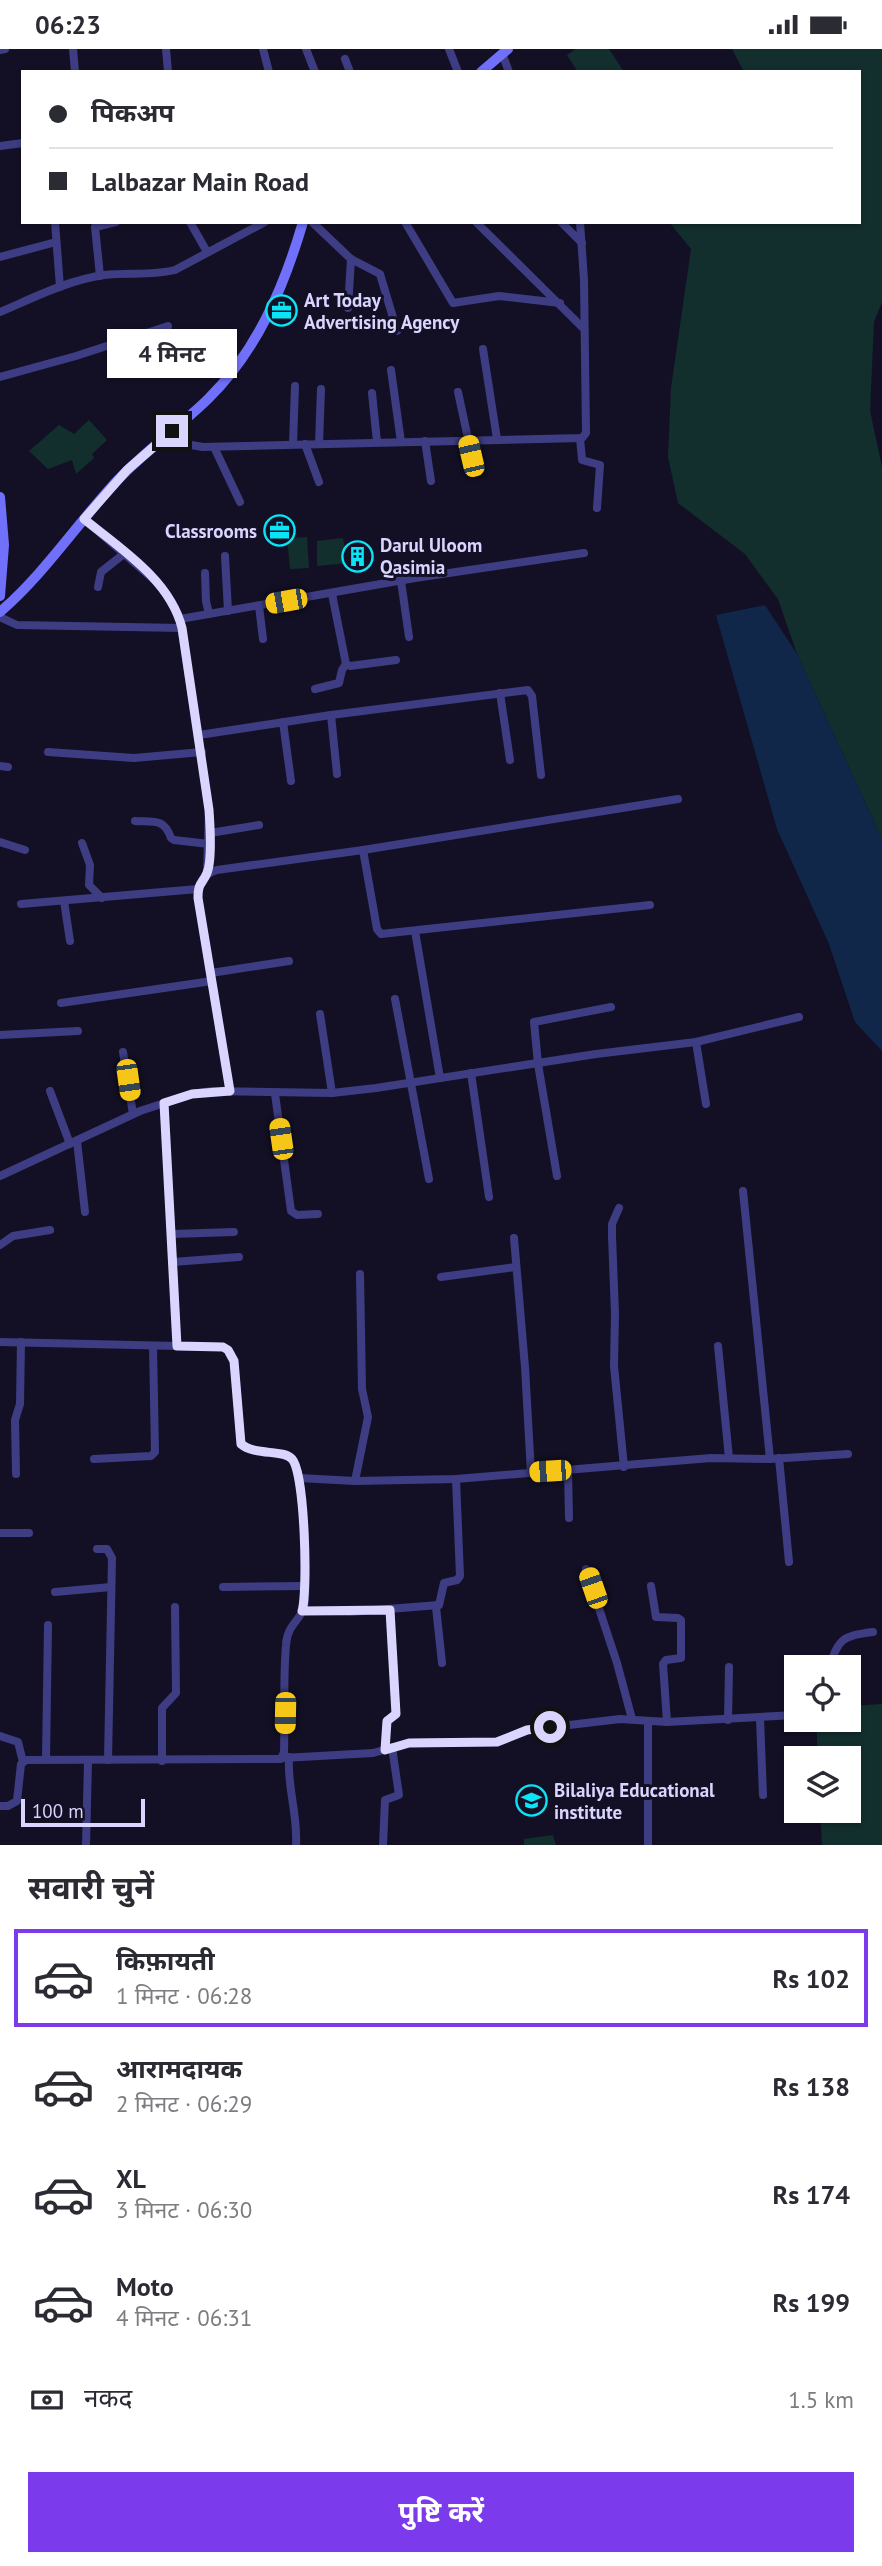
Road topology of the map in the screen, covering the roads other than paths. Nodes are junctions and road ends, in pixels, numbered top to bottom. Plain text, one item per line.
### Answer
1 (73, 49) edge
2 (166, 49) edge
3 (263, 49) edge
4 (306, 49) edge
5 (449, 49) edge
6 (505, 51) edge
7 (345, 58) dead end
8 (75, 70) edge
9 (168, 70) edge
10 (268, 70) edge
11 (314, 70) edge
12 (349, 70) edge
13 (457, 70) edge
14 (483, 70) edge
15 (509, 70) edge
16 (21, 143) edge
17 (0, 146) edge
18 (55, 224) edge
19 (108, 224) edge
20 (191, 224) edge
21 (261, 224) edge
22 (302, 224) edge
23 (314, 224) edge
24 (406, 224) edge
25 (478, 224) edge
26 (563, 224) edge
27 (580, 224) edge
28 (56, 242) junction
29 (582, 243) junction
30 (207, 251) junction
31 (0, 257) edge
32 (351, 259) junction
33 (100, 275) junction
34 (60, 287) junction
35 (560, 303) junction
36 (348, 308) dead end
37 (0, 312) edge
38 (169, 326) dead end
39 (583, 328) junction
40 (397, 331) dead end
41 (483, 349) dead end
42 (391, 370) dead end
43 (0, 377) edge
44 (295, 386) dead end
45 (321, 389) dead end
46 (458, 392) dead end
47 (372, 393) dead end
48 (172, 431) junction
49 (580, 438) junction
50 (497, 439) junction
51 (467, 440) junction
52 (425, 441) junction
53 (377, 442) junction
54 (401, 442) junction
55 (293, 444) junction
56 (305, 444) junction
57 (319, 444) junction
58 (214, 447) junction
59 (475, 471) dead end
60 (431, 481) dead end
61 (319, 482) dead end
62 (0, 497) edge
63 (240, 502) dead end
64 (597, 508) dead end
65 (84, 519) junction
66 (2, 545) edge
67 (125, 553) junction
68 (584, 553) dead end
69 (225, 555) dead end
70 (205, 573) dead end
71 (401, 581) junction
72 (98, 587) dead end
73 (332, 594) junction
74 (0, 596) edge
75 (259, 606) junction
76 (228, 611) junction
77 (209, 614) junction
78 (0, 615) edge
79 (181, 624) junction
80 (409, 637) dead end
81 (263, 639) dead end
82 (396, 660) dead end
83 (346, 664) junction
84 (315, 689) dead end
85 (500, 693) junction
86 (331, 715) junction
87 (283, 722) junction
88 (199, 735) junction
89 (202, 751) junction
90 (48, 752) dead end
91 (510, 760) dead end
92 (337, 774) dead end
93 (541, 775) dead end
94 (291, 781) dead end
95 (678, 799) dead end
96 (135, 821) dead end
97 (259, 825) dead end
98 (210, 833) junction
99 (0, 842) edge
100 (82, 843) dead end
101 (209, 844) junction
102 (24, 850) dead end
103 (363, 851) junction
104 (207, 873) junction
105 (198, 889) junction
106 (102, 898) junction
107 (64, 901) junction
108 (20, 904) dead end
109 (650, 905) dead end
110 (415, 931) junction
111 (70, 941) dead end
112 (289, 961) dead end
113 (211, 977) junction
114 (395, 999) dead end
115 (61, 1003) dead end
116 (611, 1007) dead end
117 (320, 1014) dead end
118 (799, 1017) dead end
119 (78, 1031) dead end
120 (0, 1035) edge
121 (696, 1042) junction
122 (123, 1052) dead end
123 (538, 1064) junction
124 (471, 1073) junction
125 (440, 1078) junction
126 (411, 1082) junction
127 (50, 1091) dead end
128 (230, 1091) junction
129 (332, 1093) junction
130 (275, 1094) junction
131 (164, 1103) junction
132 (706, 1104) dead end
133 (133, 1114) junction
134 (74, 1142) junction
135 (0, 1176) edge
136 (557, 1176) dead end
137 (429, 1179) dead end
138 (743, 1191) dead end
139 (489, 1198) dead end
140 (619, 1208) dead end
141 (85, 1212) dead end
142 (318, 1214) dead end
143 (50, 1230) dead end
144 (234, 1231) dead end
145 (172, 1234) junction
146 (514, 1238) dead end
147 (0, 1245) edge
148 (239, 1257) dead end
149 (173, 1262) junction
150 (516, 1268) junction
151 (360, 1274) dead end
152 (441, 1277) dead end
153 (0, 1342) edge
154 (21, 1342) junction
155 (153, 1346) junction
156 (177, 1346) junction
157 (718, 1346) dead end
158 (848, 1454) dead end
159 (730, 1458) junction
160 (94, 1459) dead end
161 (775, 1459) junction
162 (624, 1467) junction
163 (568, 1470) junction
164 (531, 1473) junction
165 (16, 1474) dead end
166 (299, 1478) junction
167 (456, 1479) junction
168 (355, 1482) junction
169 (569, 1518) dead end
170 (0, 1533) edge
171 (29, 1533) dead end
172 (97, 1549) dead end
173 (789, 1562) dead end
174 (586, 1569) dead end
175 (305, 1586) junction
176 (651, 1586) dead end
177 (111, 1587) junction
178 (223, 1587) dead end
179 (55, 1592) dead end
180 (175, 1607) dead end
181 (436, 1607) junction
182 (390, 1610) junction
183 (302, 1611) junction
184 (48, 1625) dead end
185 (873, 1632) dead end
186 (834, 1655) edge
187 (442, 1663) dead end
188 (729, 1667) dead end
189 (784, 1716) edge
190 (760, 1718) junction
191 (632, 1719) junction
192 (728, 1720) junction
193 (648, 1722) junction
194 (667, 1722) junction
195 (0, 1736) edge
196 (389, 1749) junction
197 (286, 1757) junction
198 (46, 1759) junction
199 (108, 1760) junction
200 (88, 1761) junction
201 (162, 1761) junction
202 (23, 1762) junction
203 (763, 1795) dead end
204 (0, 1806) edge
205 (86, 1845) edge
206 (296, 1845) edge
207 (383, 1845) edge
208 (648, 1845) edge

1 - 8 street
2 - 9 street
3 - 10 street
4 - 11 street
5 - 13 street
6 - 14 main road
6 - 15 street
7 - 12 street
16 - 17 street
18 - 28 street
19 - 33 street
20 - 30 street
21 - 30 street
22 - 48 main road
23 - 32 street
24 - 35 street
25 - 35 street
26 - 29 street
27 - 29 street
28 - 31 street
28 - 34 street
29 - 39 street
30 - 33 street
32 - 36 street
32 - 40 street
33 - 34 street
34 - 37 street
35 - 39 street
38 - 43 street
39 - 49 street
41 - 50 street
42 - 54 street
44 - 55 street
45 - 57 street
46 - 51 street
47 - 53 street
48 - 58 street
48 - 65 main road
49 - 50 street
49 - 64 street
50 - 51 street
51 - 52 street
51 - 59 street
52 - 54 street
52 - 60 street
53 - 54 street
53 - 57 street
55 - 56 street
55 - 58 street
56 - 57 street
56 - 61 street
58 - 63 street
62 - 66 main road
65 - 67 street
65 - 78 main road
66 - 74 main road
67 - 72 street
67 - 79 street
68 - 71 street
69 - 76 street
70 - 77 street
71 - 73 street
71 - 80 street
73 - 75 street
73 - 83 street
75 - 76 street
75 - 81 street
76 - 77 street
77 - 79 street
78 - 79 street
79 - 88 street
82 - 83 street
83 - 84 street
85 - 86 street
85 - 91 street
85 - 93 street
86 - 87 street
86 - 92 street
87 - 88 street
87 - 94 street
88 - 89 street
89 - 90 street
89 - 98 street
95 - 103 street
96 - 101 street
97 - 98 street
98 - 101 street
99 - 102 street
100 - 106 street
101 - 104 street
103 - 104 street
103 - 110 street
104 - 105 street
105 - 106 street
105 - 113 street
106 - 107 street
107 - 108 street
107 - 111 street
109 - 110 street
110 - 125 street
112 - 113 street
113 - 115 street
113 - 128 street
114 - 126 street
116 - 123 street
117 - 129 street
118 - 121 street
119 - 120 street
121 - 123 street
121 - 132 street
122 - 133 street
123 - 124 street
123 - 136 street
124 - 125 street
124 - 139 street
125 - 126 street
126 - 129 street
126 - 137 street
127 - 134 street
128 - 130 street
128 - 131 street
129 - 130 street
130 - 142 street
131 - 133 street
131 - 145 street
133 - 134 street
134 - 135 street
134 - 141 street
138 - 161 street
140 - 162 street
143 - 147 street
144 - 145 street
145 - 149 street
146 - 150 street
148 - 149 street
149 - 156 street
150 - 152 street
150 - 164 street
151 - 168 street
153 - 154 street
154 - 155 street
154 - 165 street
155 - 156 street
155 - 160 street
156 - 166 street
157 - 159 street
158 - 161 street
159 - 161 street
159 - 162 street
161 - 173 street
162 - 163 street
163 - 164 street
163 - 169 street
164 - 167 street
166 - 168 street
166 - 175 street
167 - 168 street
167 - 181 street
170 - 171 street
172 - 177 street
174 - 191 street
175 - 178 street
175 - 183 street
176 - 194 street
177 - 179 street
177 - 199 street
180 - 201 street
181 - 182 street
181 - 187 street
182 - 183 street
182 - 196 street
183 - 197 street
184 - 198 street
185 - 186 street
188 - 192 street
189 - 190 street
190 - 192 street
190 - 203 street
191 - 193 street
191 - 196 street
192 - 194 street
193 - 194 street
193 - 208 street
195 - 202 street
196 - 197 street
196 - 207 street
197 - 201 street
197 - 206 street
198 - 200 street
198 - 202 street
199 - 200 street
199 - 201 street
200 - 205 street
202 - 204 street

